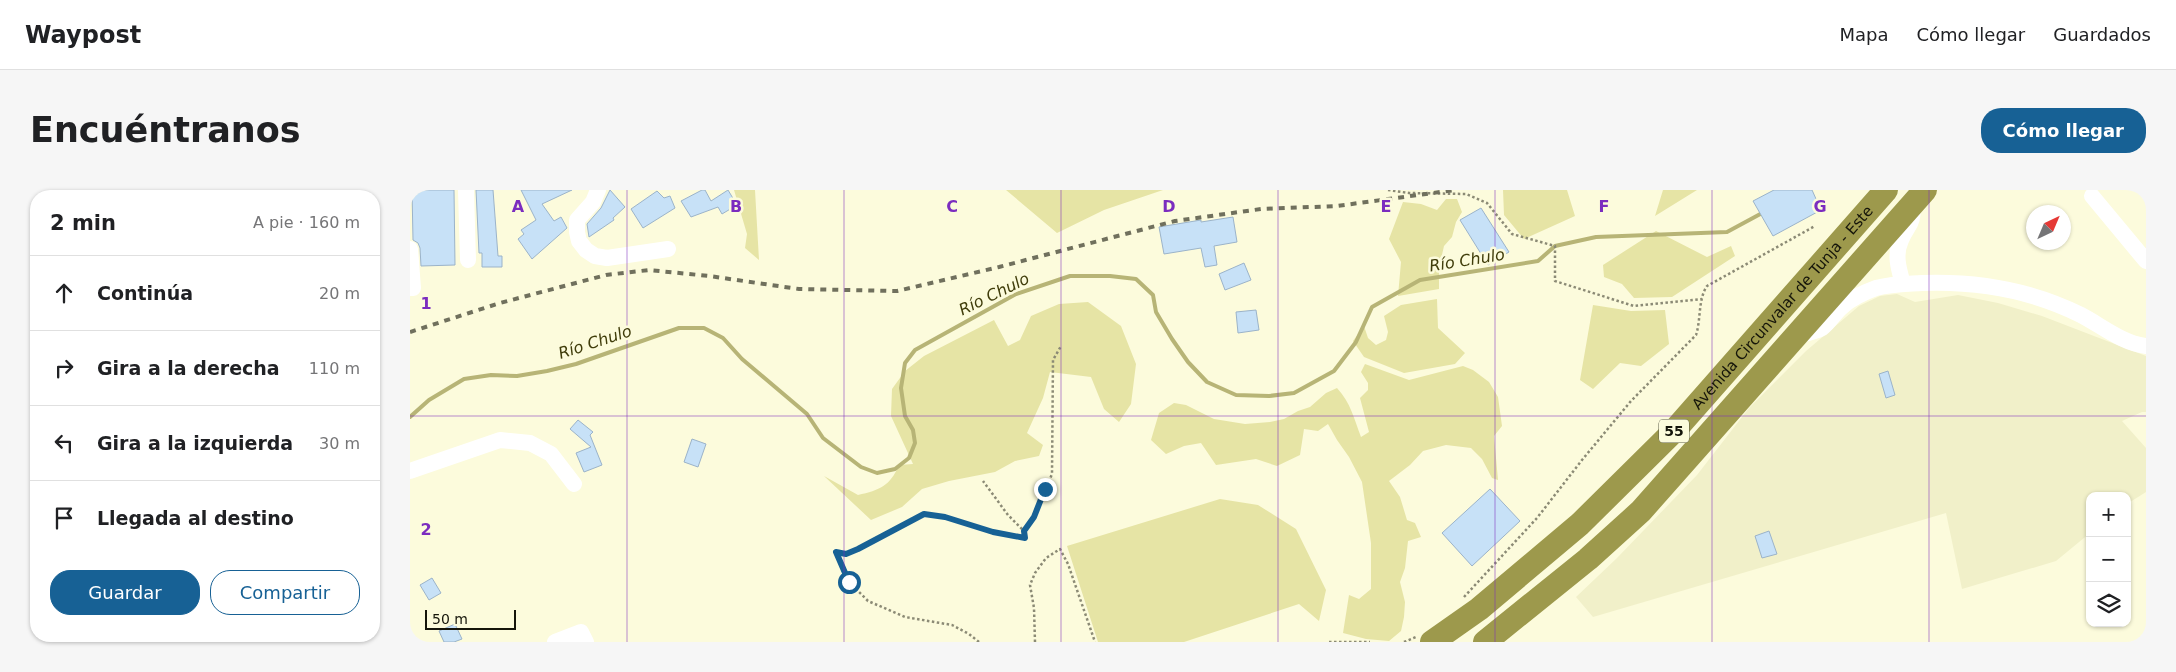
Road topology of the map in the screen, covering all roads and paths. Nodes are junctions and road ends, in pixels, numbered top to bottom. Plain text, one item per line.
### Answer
1 (466, 190) edge
2 (598, 190) edge
3 (1388, 190) edge
4 (1886, 190) edge
5 (2092, 196) dead end
6 (1919, 197) edge
7 (1815, 226) dead end
8 (410, 249) edge
9 (668, 249) dead end
10 (468, 260) dead end
11 (2146, 261) edge
12 (1904, 284) junction
13 (410, 288) edge
14 (1702, 299) junction
15 (1796, 336) junction
16 (1061, 346) dead end
17 (2146, 346) edge
18 (410, 471) edge
19 (983, 481) dead end
20 (574, 484) dead end
21 (1024, 531) junction
22 (1464, 597) dead end
23 (555, 642) edge
24 (586, 642) edge
25 (978, 642) edge
26 (1035, 642) edge
27 (1095, 642) edge
28 (1329, 642) edge
29 (1370, 642) edge
30 (1432, 642) edge
31 (1485, 642) edge

1 - 10 street
2 - 9 street
3 - 14 path
4 - 30 highway, Avenida Circunvalar de Tunja - Este / 55
5 - 11 street
6 - 12 street
6 - 15 highway, Avenida Circunvalar de Tunja - Este / 55
7 - 14 path
8 - 13 street
12 - 15 street
12 - 17 street
14 - 22 path
15 - 31 highway, Avenida Circunvalar de Tunja - Este / 55
16 - 21 path
18 - 20 street
19 - 21 path
21 - 25 path
23 - 24 street
26 - 27 path
28 - 29 path

